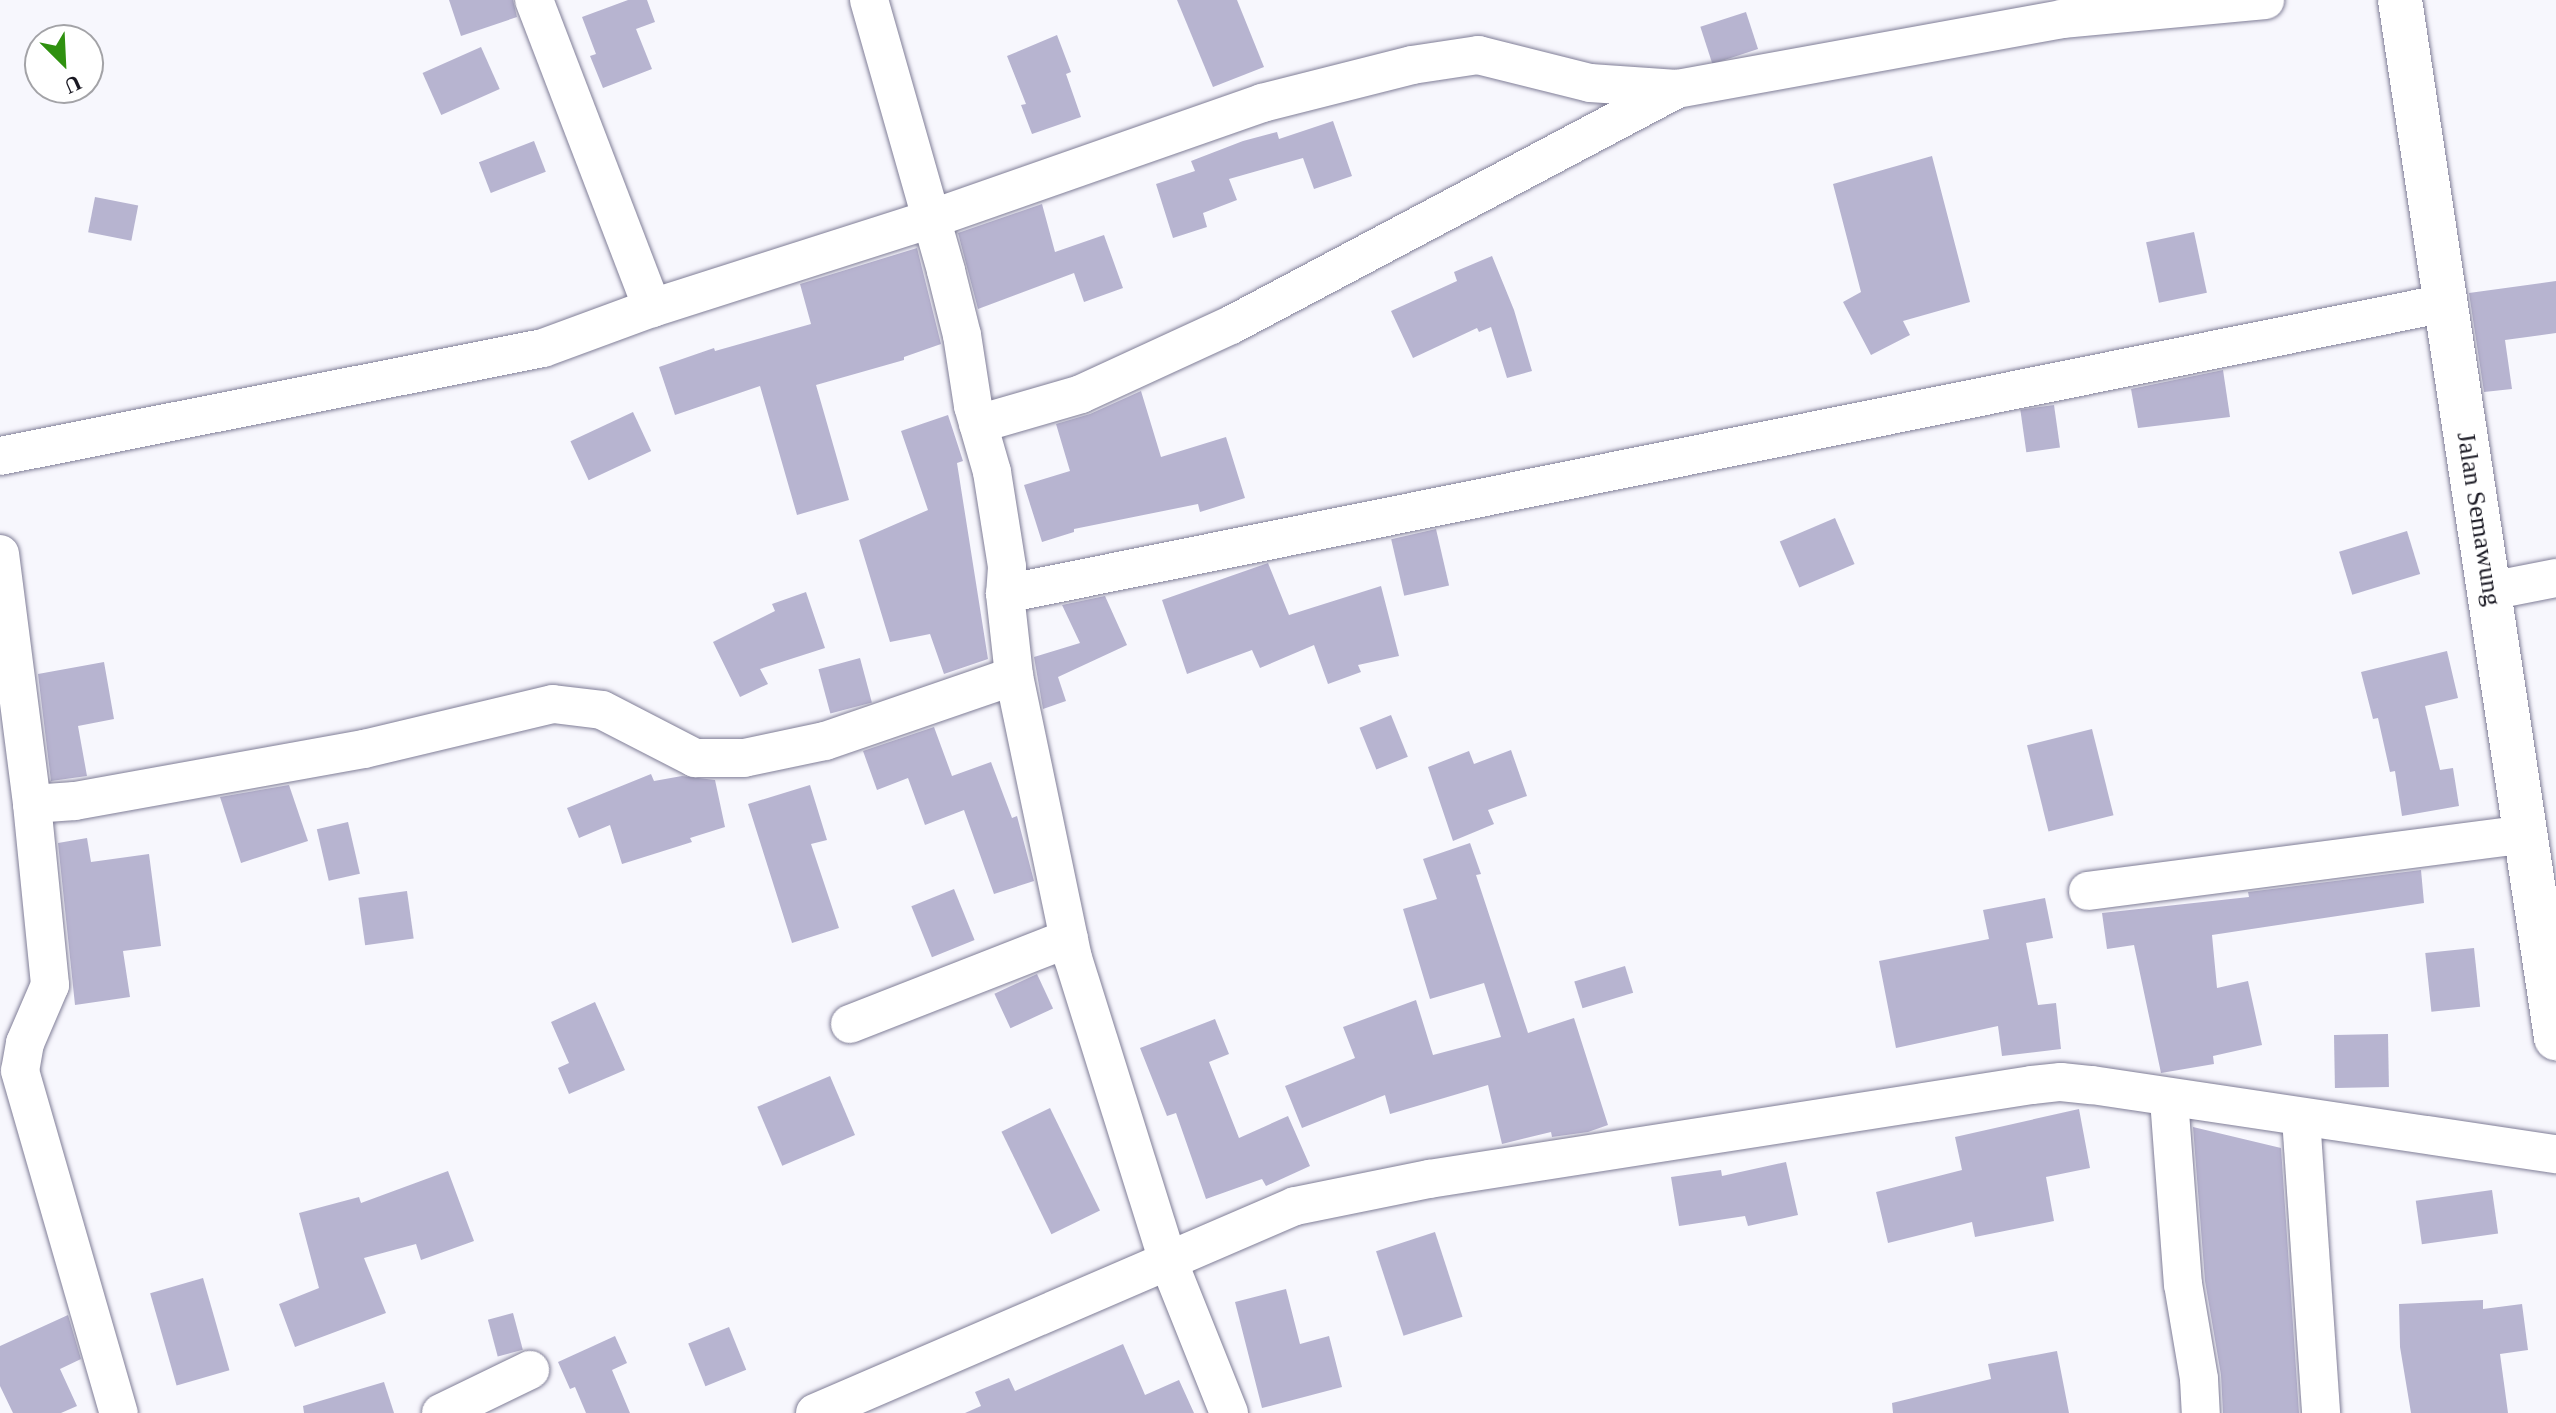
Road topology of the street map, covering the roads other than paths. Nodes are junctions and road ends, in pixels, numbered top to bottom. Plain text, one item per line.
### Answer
1 (534, 0) edge
2 (869, 0) edge
3 (2265, 0) edge
4 (2400, 0) edge
5 (1677, 89) junction
6 (931, 219) junction
7 (2446, 303) junction
8 (652, 308) junction
9 (978, 424) junction
10 (0, 456) edge
11 (0, 554) edge
12 (2556, 578) edge
13 (2490, 591) junction
14 (1005, 594) junction
15 (1014, 676) junction
16 (32, 804) junction
17 (2526, 834) junction
18 (2088, 891) dead end
19 (1069, 938) junction
20 (850, 1024) dead end
21 (2556, 1038) edge
22 (2169, 1099) junction
23 (2301, 1118) junction
24 (2556, 1154) edge
25 (1167, 1258) junction
26 (530, 1370) dead end
27 (119, 1413) edge
28 (441, 1413) edge
29 (815, 1413) edge
30 (1229, 1413) edge
31 (2201, 1413) edge
32 (2321, 1413) edge

1 - 8 street
2 - 6 street
3 - 5 street
4 - 7 street, Jalan Semawung
5 - 6 street
5 - 9 street
6 - 8 street
6 - 9 street
7 - 13 street, Jalan Semawung
7 - 14 street
8 - 10 street
9 - 14 street
11 - 16 street
12 - 13 street
13 - 17 street, Jalan Semawung
14 - 15 street
15 - 16 street
15 - 19 street
16 - 27 street
17 - 18 street
17 - 21 street, Jalan Semawung
19 - 20 street
19 - 25 street
22 - 23 street
22 - 25 street
22 - 31 street
23 - 24 street
23 - 32 street
25 - 29 street
25 - 30 street
26 - 28 street

